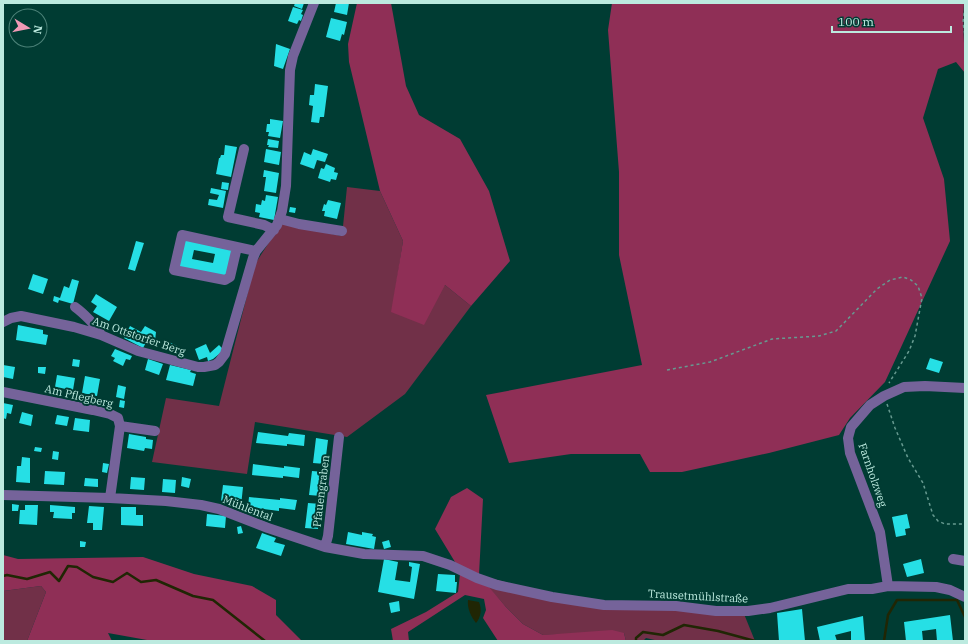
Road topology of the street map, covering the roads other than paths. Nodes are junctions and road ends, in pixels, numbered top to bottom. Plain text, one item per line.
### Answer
1 (314, 3) edge
2 (244, 149) dead end
3 (280, 219) junction
4 (274, 230) junction
5 (342, 231) dead end
6 (237, 247) junction
7 (256, 251) junction
8 (74, 307) dead end
9 (3, 322) edge
10 (101, 335) junction
11 (965, 388) edge
12 (3, 392) edge
13 (120, 426) junction
14 (155, 431) dead end
15 (339, 437) dead end
16 (3, 495) edge
17 (110, 498) junction
18 (325, 547) junction
19 (953, 559) dead end
20 (965, 561) edge
21 (477, 578) joint
22 (888, 586) junction
23 (965, 596) edge

1 - 3 street, Am Ottstorfer Berg
2 - 4 street
3 - 4 street, Am Ottstorfer Berg
3 - 5 street
4 - 7 street, Am Ottstorfer Berg
6 - 6 street
6 - 7 street
7 - 10 street, Am Ottstorfer Berg
8 - 10 street
9 - 10 street, Am Ottstorfer Berg
11 - 22 street, Farnholzweg
12 - 13 street, Am Pflegberg
13 - 14 street
13 - 17 street
15 - 18 street, Pfauengraben
16 - 17 street, Mühlental
17 - 18 street, Mühlental
18 - 21 street, Mühlental
19 - 20 street
21 - 22 street, Trausetmühlstraße
22 - 23 street, Trausetmühlstraße

